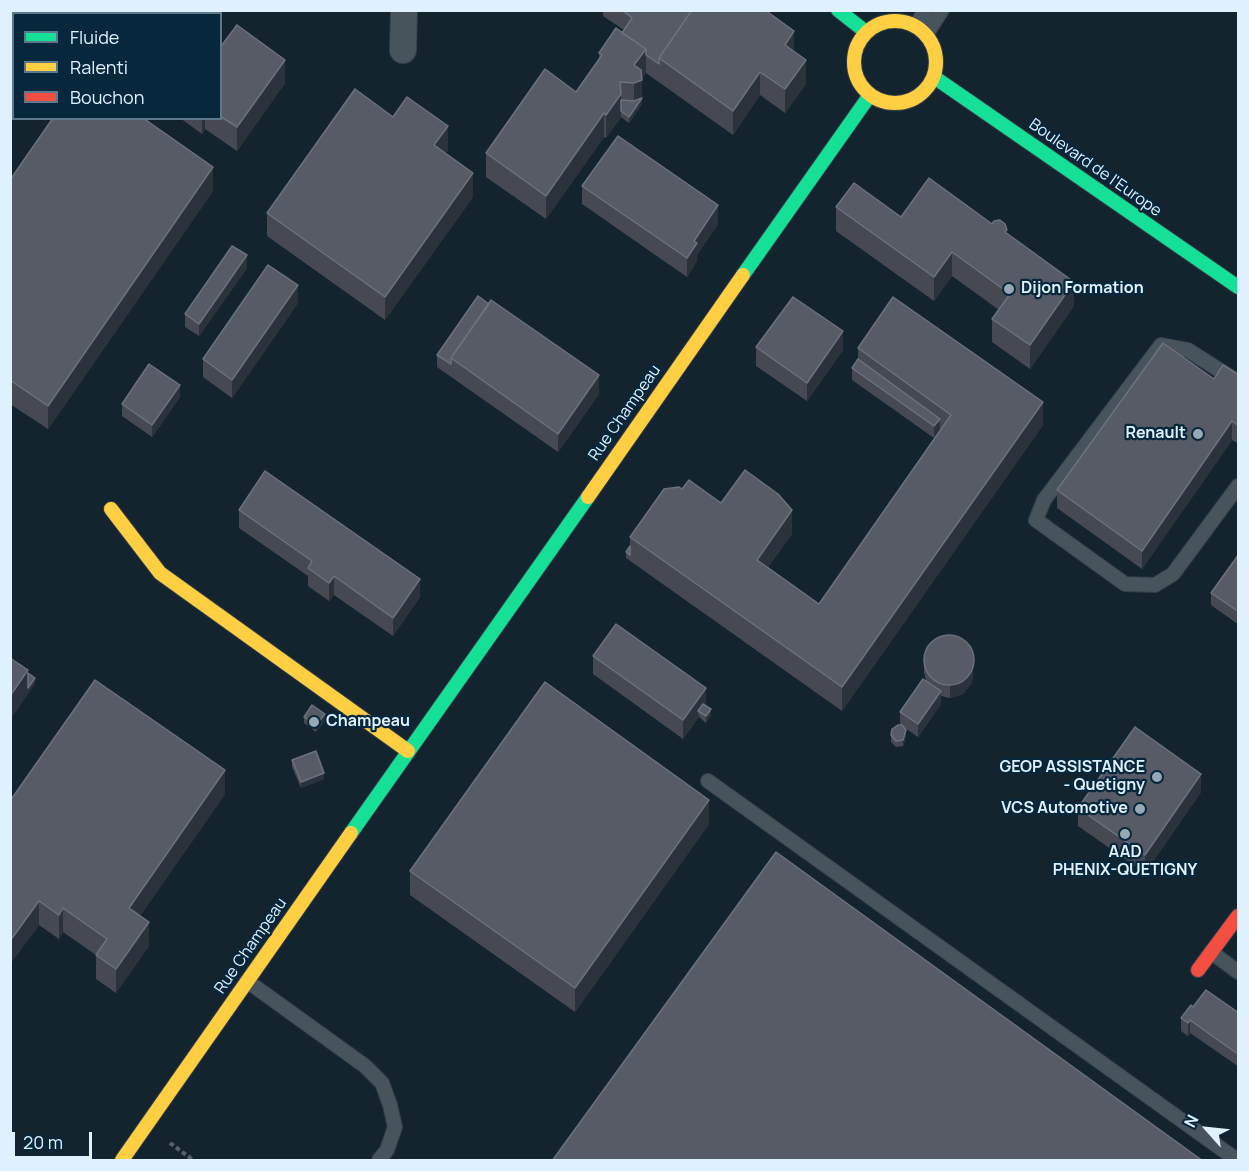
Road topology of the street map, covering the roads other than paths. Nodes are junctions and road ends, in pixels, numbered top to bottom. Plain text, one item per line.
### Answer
1 (404, 10) edge
2 (838, 10) edge
3 (925, 10) edge
4 (942, 10) edge
5 (921, 30) junction
6 (866, 32) junction
7 (403, 50) dead end
8 (934, 77) junction
9 (870, 95) junction
10 (1239, 287) edge
11 (1239, 382) edge
12 (1239, 486) edge
13 (111, 509) dead end
14 (408, 751) junction
15 (708, 781) dead end
16 (1239, 916) edge
17 (1211, 952) junction
18 (1198, 970) dead end
19 (1239, 972) edge
20 (247, 981) junction
21 (122, 1161) edge
22 (379, 1161) edge
23 (1238, 1161) edge

1 - 7 street
2 - 6 street
3 - 5 lane
4 - 5 lane
5 - 6 street
5 - 8 street
6 - 9 street
8 - 9 street
8 - 10 street, Boulevard de l'Europe
9 - 14 street, Rue Champeau
11 - 12 lane
13 - 14 street
14 - 20 street, Rue Champeau
15 - 23 lane
16 - 17 street
17 - 18 street
17 - 19 lane
20 - 21 street, Rue Champeau
20 - 22 lane

